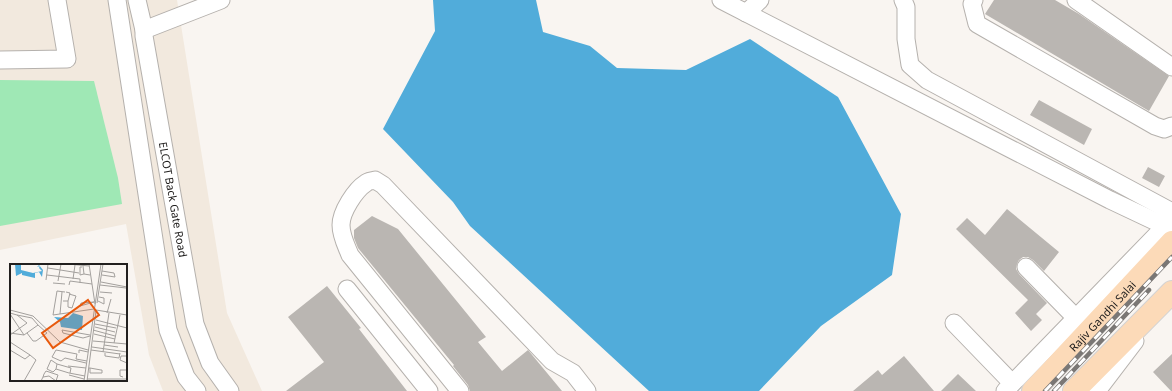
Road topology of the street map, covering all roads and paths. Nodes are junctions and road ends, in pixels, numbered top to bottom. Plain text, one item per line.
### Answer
1 (57, 0) edge
2 (117, 0) edge
3 (137, 0) edge
4 (221, 0) edge
5 (721, 0) edge
6 (760, 0) edge
7 (974, 0) edge
8 (1076, 0) edge
9 (907, 2) edge
10 (197, 3) edge
11 (746, 13) junction
12 (144, 30) junction
13 (0, 60) edge
14 (1172, 66) edge
15 (1172, 126) edge
16 (172, 190) junction
17 (148, 191) junction
18 (1170, 225) edge
19 (1026, 267) dead end
20 (347, 289) dead end
21 (1171, 293) edge
22 (1076, 318) junction
23 (954, 323) dead end
24 (1008, 387) edge
25 (197, 391) edge
26 (230, 391) edge
27 (429, 391) edge
28 (460, 391) edge
29 (587, 391) edge
30 (1033, 391) edge
31 (1074, 391) edge
32 (1097, 391) edge

1 - 13 street
2 - 17 street
3 - 12 street, ELCOT Back Gate Road
4 - 10 street
5 - 11 street
6 - 11 street
7 - 15 street
8 - 14 street
9 - 18 street
10 - 12 street
11 - 18 street
12 - 16 street, ELCOT Back Gate Road
16 - 17 street
16 - 26 street, ELCOT Back Gate Road
17 - 25 street
18 - 22 street
18 - 30 main road, Rajiv Gandhi Salai
19 - 22 street
20 - 27 street
21 - 31 main road
21 - 32 street
22 - 24 street
23 - 24 street
28 - 29 street

